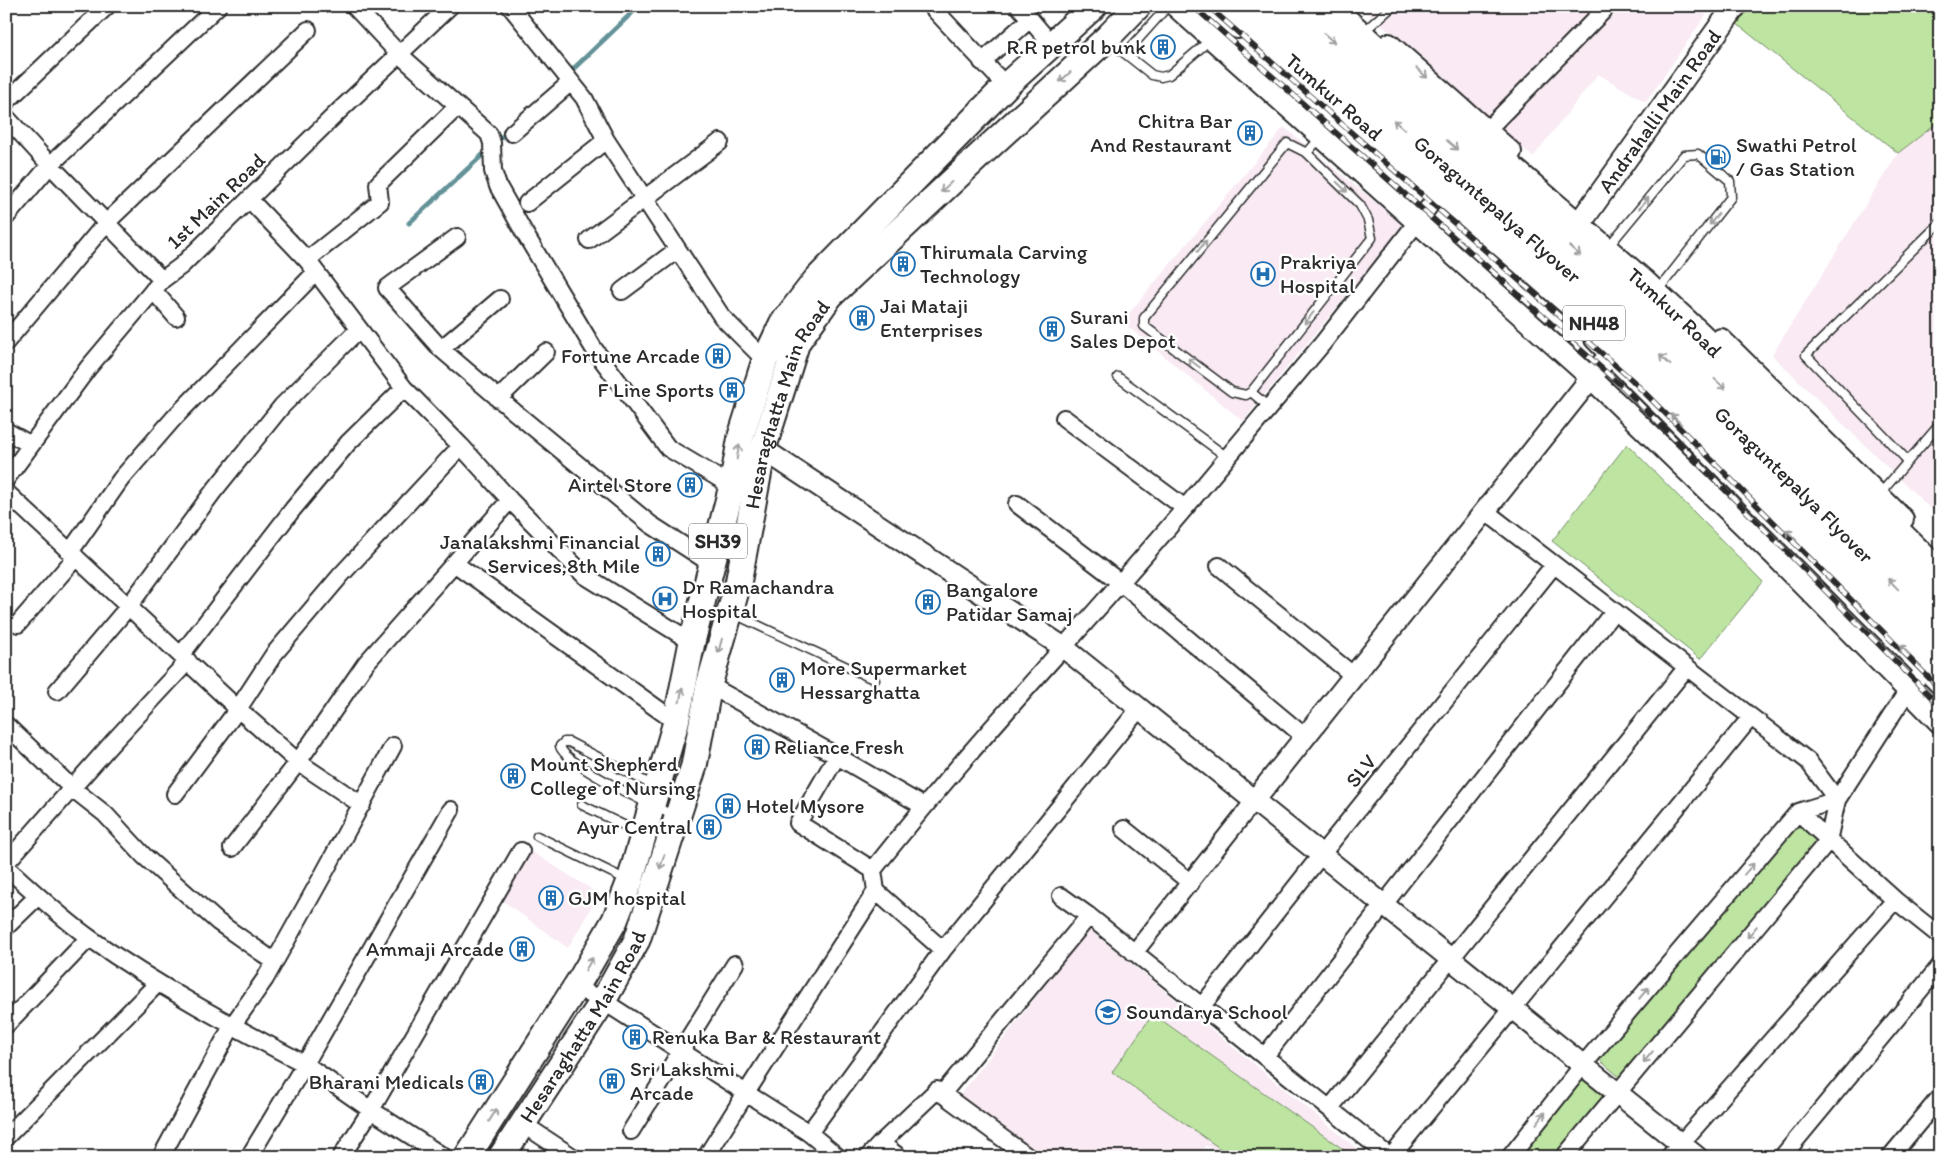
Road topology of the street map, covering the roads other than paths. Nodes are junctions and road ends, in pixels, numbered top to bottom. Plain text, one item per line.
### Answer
1 (107, 6) edge
2 (218, 6) edge
3 (354, 6) edge
4 (450, 6) edge
5 (510, 6) edge
6 (931, 6) edge
7 (1019, 6) edge
8 (1094, 6) edge
9 (1138, 6) edge
10 (1168, 6) edge
11 (1175, 6) edge
12 (1212, 6) edge
13 (1229, 6) edge
14 (1262, 6) edge
15 (1292, 6) edge
16 (1329, 6) edge
17 (1346, 6) edge
18 (1393, 6) edge
19 (1735, 6) edge
20 (1604, 10) dead end
21 (1030, 19) junction
22 (1369, 27) junction
23 (308, 30) dead end
24 (1212, 39) junction
25 (1052, 44) junction
26 (1116, 46) junction
27 (399, 54) junction
28 (982, 62) junction
29 (571, 82) junction
30 (1006, 86) junction
31 (6, 102) edge
32 (457, 106) junction
33 (6, 117) edge
34 (1486, 130) junction
35 (512, 134) dead end
36 (1321, 137) junction
37 (606, 140) junction
38 (720, 142) dead end
39 (1307, 153) junction
40 (50, 165) junction
41 (1439, 194) junction
42 (249, 199) junction
43 (644, 199) junction
44 (527, 203) dead end
45 (6, 217) edge
46 (1584, 217) junction
47 (1416, 222) junction
48 (106, 223) junction
49 (1940, 224) edge
50 (457, 237) dead end
51 (589, 240) dead end
52 (1613, 241) junction
53 (677, 250) junction
54 (311, 267) junction
55 (1663, 284) junction
56 (157, 285) junction
57 (622, 291) dead end
58 (500, 299) dead end
59 (176, 318) dead end
60 (359, 329) junction
61 (6, 342) edge
62 (440, 349) junction
63 (546, 352) dead end
64 (1610, 354) junction
65 (765, 360) junction
66 (1118, 377) dead end
67 (1590, 378) junction
68 (404, 388) junction
69 (1251, 392) junction
70 (498, 399) junction
71 (1776, 400) junction
72 (1269, 407) junction
73 (1064, 418) dead end
74 (1940, 424) edge
75 (6, 430) edge
76 (31, 445) junction
77 (461, 446) junction
78 (763, 449) junction
79 (1227, 457) junction
80 (1908, 461) junction
81 (6, 479) edge
82 (732, 486) junction
83 (6, 492) edge
84 (1879, 495) junction
85 (510, 500) junction
86 (1017, 504) dead end
87 (1185, 508) junction
88 (1485, 511) junction
89 (73, 554) junction
90 (1940, 556) edge
91 (454, 563) junction
92 (712, 564) junction
93 (1554, 565) junction
94 (1218, 566) dead end
95 (1940, 574) edge
96 (1122, 583) junction
97 (1940, 601) edge
98 (128, 606) junction
99 (1614, 611) junction
100 (730, 612) junction
101 (18, 624) dead end
102 (1940, 631) edge
103 (692, 642) junction
104 (1063, 647) junction
105 (185, 658) junction
106 (1932, 665) edge
107 (1687, 667) junction
108 (1354, 676) junction
109 (876, 680) dead end
110 (1940, 684) edge
111 (709, 686) junction
112 (1908, 690) junction
113 (56, 691) dead end
114 (238, 709) junction
115 (1139, 709) junction
116 (1751, 717) junction
117 (676, 722) junction
118 (1940, 723) edge
119 (6, 725) edge
120 (1305, 737) junction
121 (392, 746) dead end
122 (837, 756) junction
123 (298, 762) junction
124 (72, 788) junction
125 (175, 794) dead end
126 (654, 797) junction
127 (1837, 800) junction
128 (1254, 801) junction
129 (362, 805) junction
130 (582, 805) dead end
131 (923, 806) junction
132 (680, 809) junction
133 (451, 810) dead end
134 (1798, 812) junction
135 (1124, 829) dead end
136 (644, 835) junction
137 (537, 836) dead end
138 (1828, 841) junction
139 (232, 848) dead end
140 (521, 851) dead end
141 (1321, 855) junction
142 (6, 863) edge
143 (6, 867) edge
144 (874, 870) junction
145 (630, 881) junction
146 (1190, 883) junction
147 (876, 891) junction
148 (38, 896) junction
149 (1061, 896) dead end
150 (1895, 900) junction
151 (1383, 904) junction
152 (1088, 916) junction
153 (6, 927) edge
154 (1940, 936) edge
155 (89, 938) junction
156 (943, 950) junction
157 (1134, 953) junction
158 (1450, 958) junction
159 (274, 962) junction
160 (735, 964) dead end
161 (1940, 966) edge
162 (158, 984) junction
163 (576, 987) junction
164 (603, 1001) junction
165 (1202, 1006) junction
166 (1512, 1008) junction
167 (6, 1025) edge
168 (232, 1026) junction
169 (681, 1050) junction
170 (1265, 1056) junction
171 (305, 1064) junction
172 (1583, 1065) junction
173 (746, 1093) junction
174 (1618, 1093) junction
175 (942, 1094) junction
176 (1940, 1097) edge
177 (1330, 1108) junction
178 (371, 1110) junction
179 (522, 1124) junction
180 (631, 1132) dead end
181 (809, 1133) junction
182 (6, 1137) edge
183 (881, 1143) junction
184 (1674, 1150) edge
185 (161, 1157) edge
186 (249, 1157) edge
187 (341, 1157) edge
188 (444, 1157) edge
189 (467, 1157) edge
190 (501, 1157) edge
191 (573, 1157) edge
192 (706, 1157) edge
193 (838, 1157) edge
194 (868, 1157) edge
195 (899, 1157) edge
196 (1028, 1157) edge
197 (1391, 1157) edge
198 (1510, 1157) edge
199 (1564, 1157) edge
200 (1697, 1157) edge
201 (1782, 1157) edge
202 (1890, 1157) edge

1 - 31 street
2 - 40 street
3 - 27 street
4 - 27 street, 1st Main Road
5 - 29 street
6 - 28 street
7 - 21 street
8 - 25 main road, Hesaraghatta Main Road / SH39
9 - 26 main road, Hesaraghatta Main Road
10 - 26 lane
11 - 24 street
12 - 41 street
13 - 41 highway, Tumkur Road / NH48
102 -> 14 highway, Goraguntepalya Flyover
15 -> 97 highway, Goraguntepalya Flyover
16 - 71 highway, Tumkur Road / NH48
17 - 22 street
18 - 22 lane
19 - 46 main road, Andrahalli Main Road
20 - 34 street
21 - 25 street
21 - 28 street
22 -> 34 street
23 - 48 street
24 - 26 lane
24 - 36 street
25 - 30 main road, Hesaraghatta Main Road / SH39
26 -> 78 main road, Hesaraghatta Main Road
27 - 32 street
27 - 42 street, 1st Main Road
28 - 30 street
29 - 35 street
29 - 37 street
30 - 65 main road, Hesaraghatta Main Road / SH39
32 - 54 street
32 - 82 street
33 - 40 street
34 - 46 street
36 - 39 lane
36 - 47 street
37 - 43 street
37 - 44 street
38 - 43 street
39 -> 69 lane
69 -> 39 lane
40 - 45 street
40 - 48 street
41 - 47 street
41 - 64 street
41 - 106 highway, Tumkur Road / NH48
42 - 54 street
42 - 56 street, 1st Main Road
43 - 51 street
43 - 53 street
46 - 52 street
47 - 67 street
47 - 72 street
48 - 56 street
48 - 61 street
49 - 80 lane
50 - 62 street
52 - 55 street
52 -> 55 lane
53 - 57 street
53 - 65 street
54 - 60 street
54 - 89 street
55 - 71 street
56 - 59 street
56 - 76 street, 1st Main Road
58 - 62 street
60 - 68 street
60 - 98 street
62 - 70 street
63 - 70 street
64 - 67 street
106 -> 64 street
82 -> 65 main road, Hesaraghatta Main Road / SH39
66 - 79 lane
67 - 88 street
67 - 112 street
68 - 77 street
68 - 105 street
69 - 72 lane
70 - 92 street
71 - 84 street
71 - 95 highway, Tumkur Road / NH48
72 - 79 street
73 - 87 street
74 - 80 lane
75 - 76 street
76 - 81 street, 1st Main Road
77 - 85 street
77 - 114 street
78 - 100 main road, Hesaraghatta Main Road
78 - 104 street
79 - 87 street
80 - 84 lane
82 - 92 main road, Hesaraghatta Main Road / SH39
83 - 89 street
84 - 90 street
85 - 91 street
85 - 103 street
86 - 96 street
87 - 96 street
88 - 93 street
88 - 108 street
89 - 98 street
89 - 101 street
91 - 117 street
91 - 123 street
92 - 103 main road, Hesaraghatta Main Road / SH39
93 - 99 street
93 - 141 street, SLV
94 - 108 street
96 - 104 street
96 - 120 street
98 - 105 street
98 - 113 street
99 - 107 street
99 - 151 street
100 - 109 lane
100 -> 111 main road, Hesaraghatta Main Road
117 -> 103 main road, Hesaraghatta Main Road / SH39
104 - 115 street
104 - 131 street
105 - 114 street
105 - 124 street
106 - 110 street
106 - 112 street
107 - 116 street
107 - 158 street
108 - 120 street
111 - 122 street
111 - 132 main road, Hesaraghatta Main Road
112 - 118 street
112 - 127 street
114 - 123 street
114 - 125 street
115 - 128 street
115 - 156 street
116 - 127 street
116 - 166 street
117 - 126 main road, Hesaraghatta Main Road / SH39
119 - 124 street
120 - 128 street
121 - 129 street
122 - 131 street
122 - 144 street
123 - 129 street
123 - 139 street
124 - 142 street
124 - 159 street
126 - 126 lane
126 - 132 lane
126 - 132 lane
126 - 136 main road, Hesaraghatta Main Road / SH39
127 - 134 street
127 - 138 street
128 - 141 street
128 - 146 street
129 - 159 street
130 - 136 lane
131 - 144 street
132 -> 164 main road, Hesaraghatta Main Road
133 - 171 street
134 - 138 street
172 -> 134 street
135 - 146 street
136 - 145 main road, Hesaraghatta Main Road / SH39
137 - 145 lane
138 - 150 street
138 -> 174 street
140 - 178 street
141 - 151 street
141 - 165 street, SLV
143 - 148 street
144 - 147 street
163 -> 145 main road, Hesaraghatta Main Road / SH39
146 - 157 street
147 - 156 street
147 - 173 street
148 - 153 street
148 - 155 street
149 - 152 street
150 - 154 street
150 - 184 street
151 - 158 street
151 - 170 street
152 - 157 street
152 - 175 street
155 - 162 street
155 - 167 street
156 - 181 street
157 - 165 street
158 - 166 street
158 - 177 street
159 - 168 street
160 - 169 street
161 - 201 street
162 - 168 street
162 - 182 street
163 - 164 street
189 -> 163 main road, Hesaraghatta Main Road / SH39
164 - 169 street
164 - 179 main road, Hesaraghatta Main Road
165 - 170 street
166 - 172 street
166 - 197 street
168 - 171 street
168 - 185 street
169 - 173 street
169 - 180 street
170 - 177 street
171 - 178 street
171 - 186 street
172 - 174 street
198 -> 172 street
173 - 181 street
173 - 192 street
174 - 184 street
174 - 199 street
175 - 183 street
175 - 196 street
176 - 202 street
177 - 197 street
178 - 187 street
178 - 188 street
179 - 190 main road, Hesaraghatta Main Road
179 - 191 street
181 - 193 street
183 - 194 street
183 - 195 street
184 - 200 street

